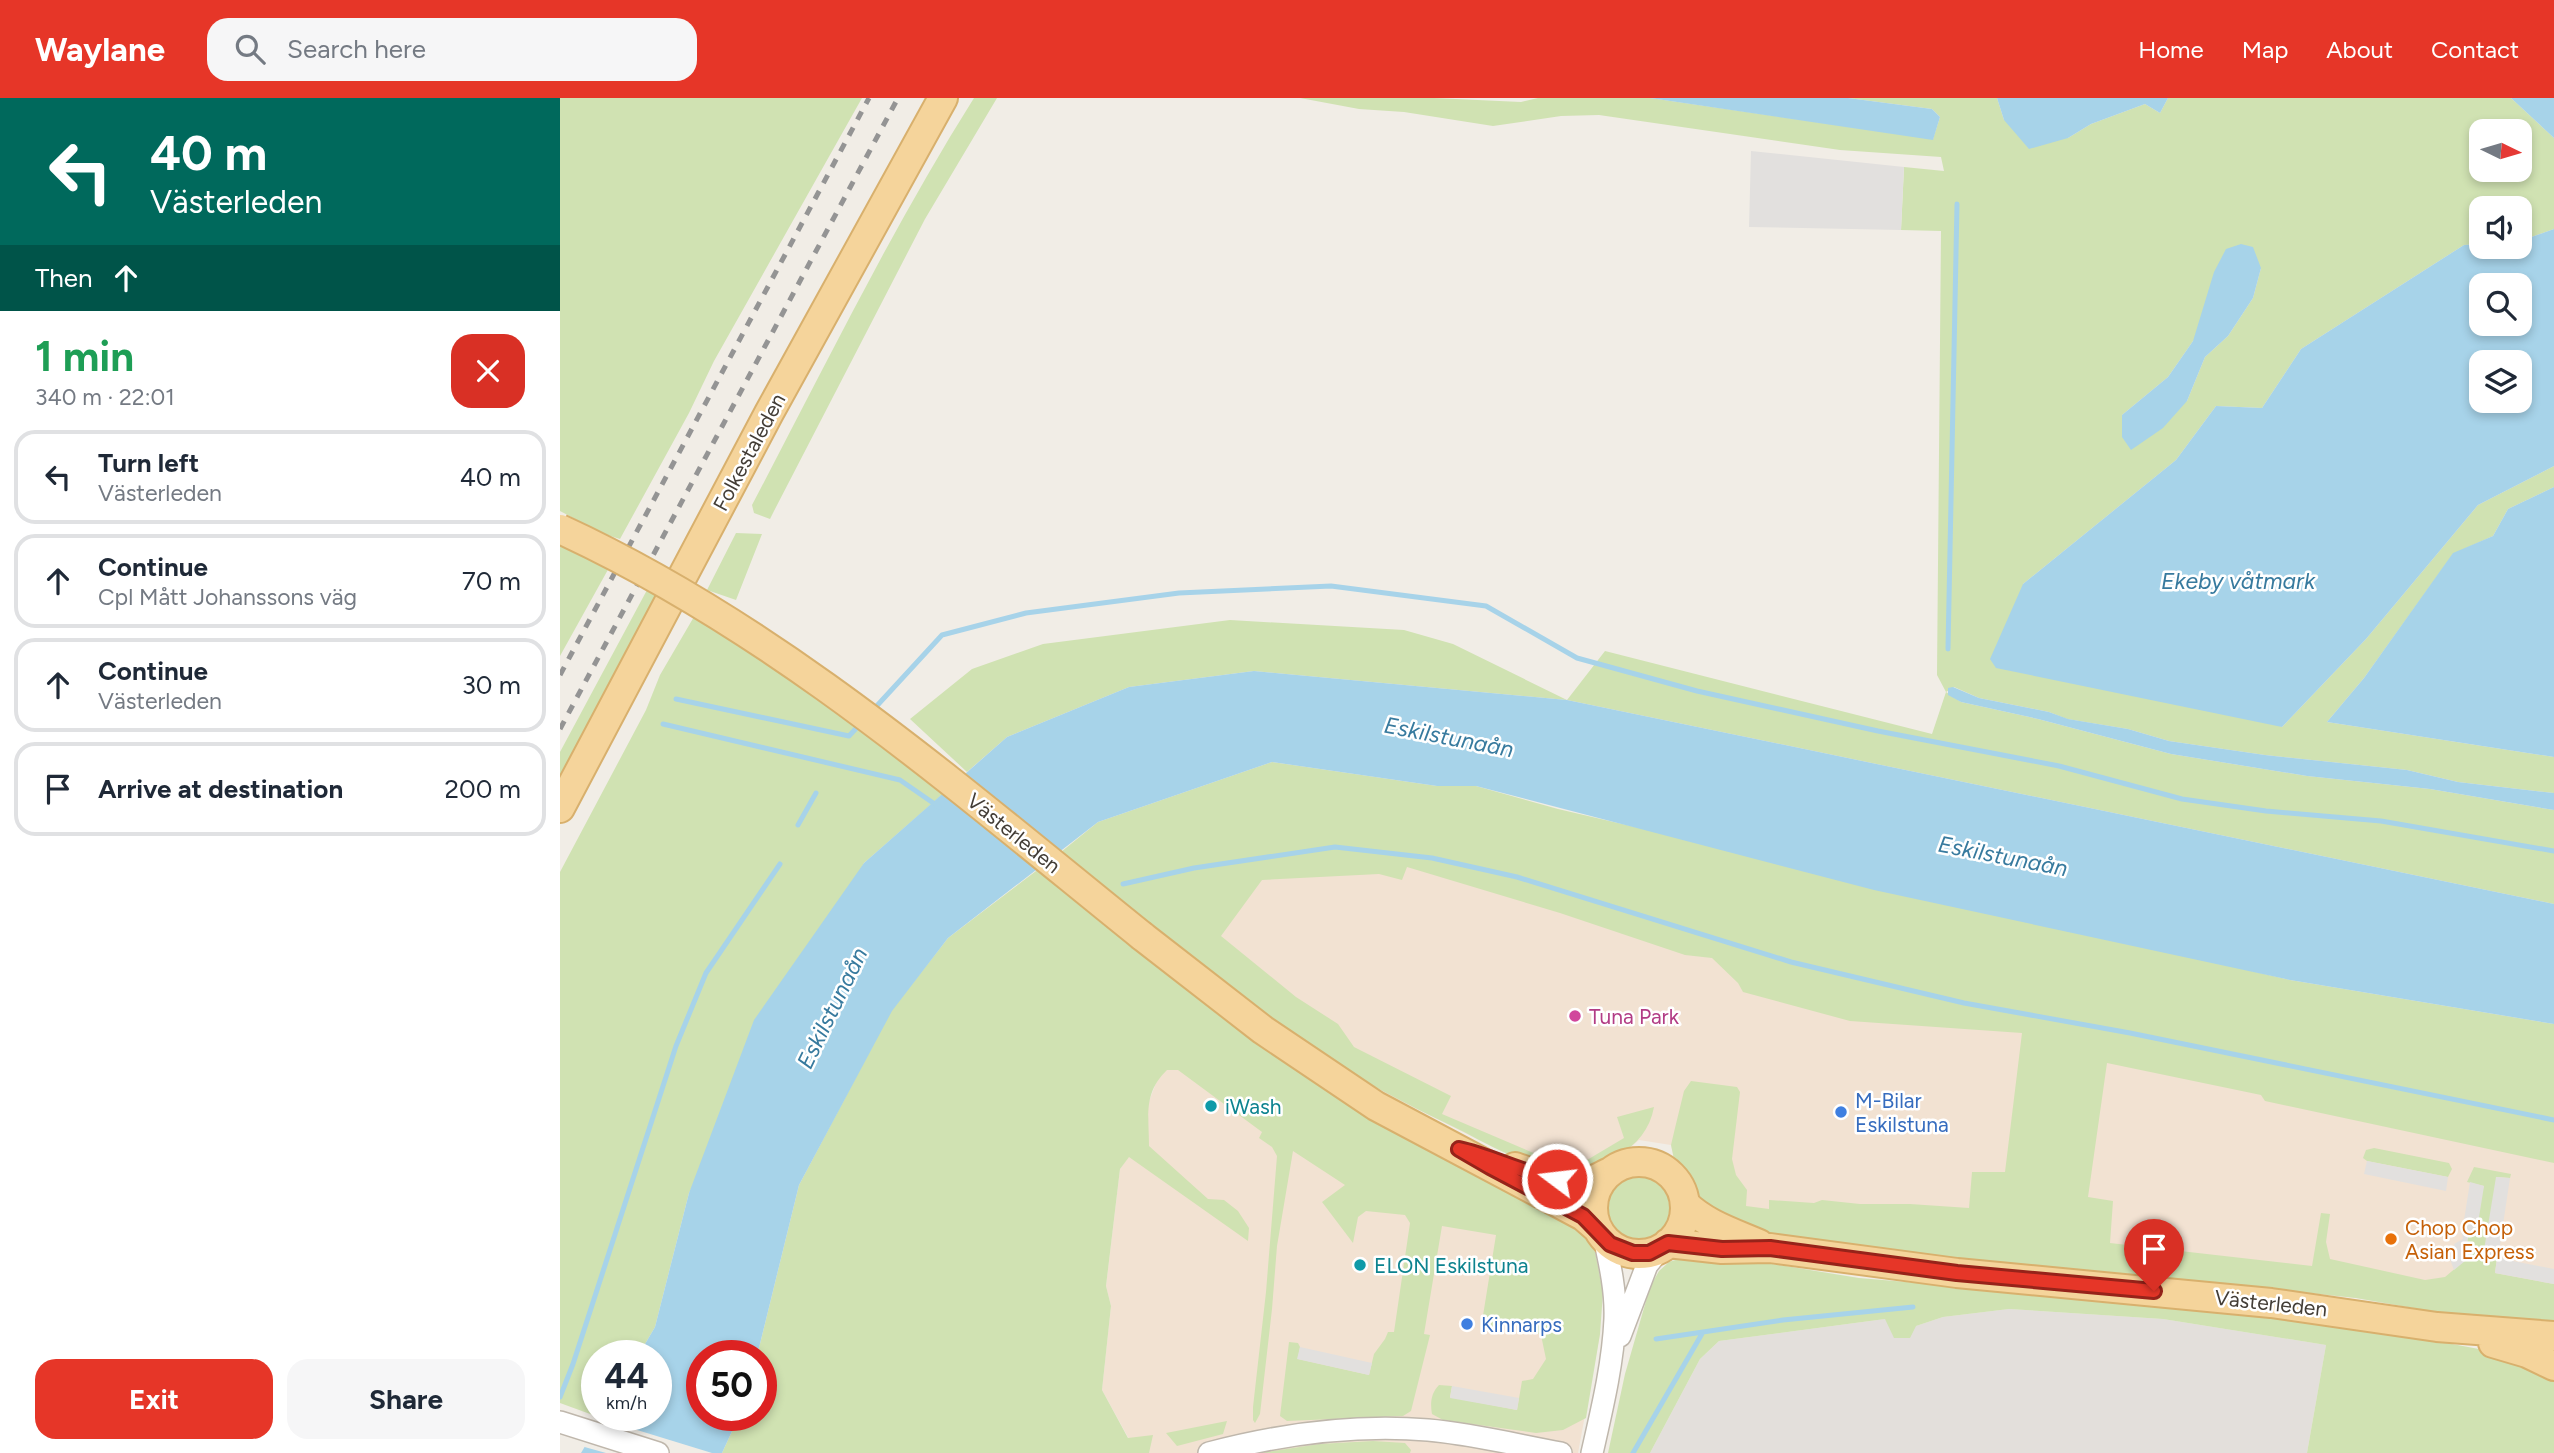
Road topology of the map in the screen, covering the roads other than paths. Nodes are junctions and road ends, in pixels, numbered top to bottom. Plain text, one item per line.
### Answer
1 (943, 98) edge
2 (560, 529) edge
3 (560, 808) edge
4 (1459, 1149) junction
5 (1610, 1172) junction
6 (1685, 1205) junction
7 (1601, 1234) junction
8 (1665, 1246) junction
9 (1770, 1248) junction
10 (2437, 1326) junction
11 (2554, 1336) edge
12 (1612, 1358) junction
13 (2554, 1366) edge
14 (560, 1422) edge
15 (658, 1453) edge
16 (1209, 1453) edge
17 (1561, 1453) edge
18 (1592, 1453) edge

1 - 3 main road, Folkestaleden
2 - 4 main road, Västerleden, bridge
4 - 5 main road, Västerleden
4 - 7 main road, Västerleden
5 - 6 main road
5 - 7 main road
6 - 8 main road
6 - 9 main road, Västerleden
7 - 8 main road
7 - 12 street
8 - 9 main road, Västerleden
8 - 12 street
9 - 10 main road, Västerleden
10 - 11 main road, Västerleden
10 - 13 main road, Västerleden
12 - 18 street
14 - 15 street
16 - 17 street

